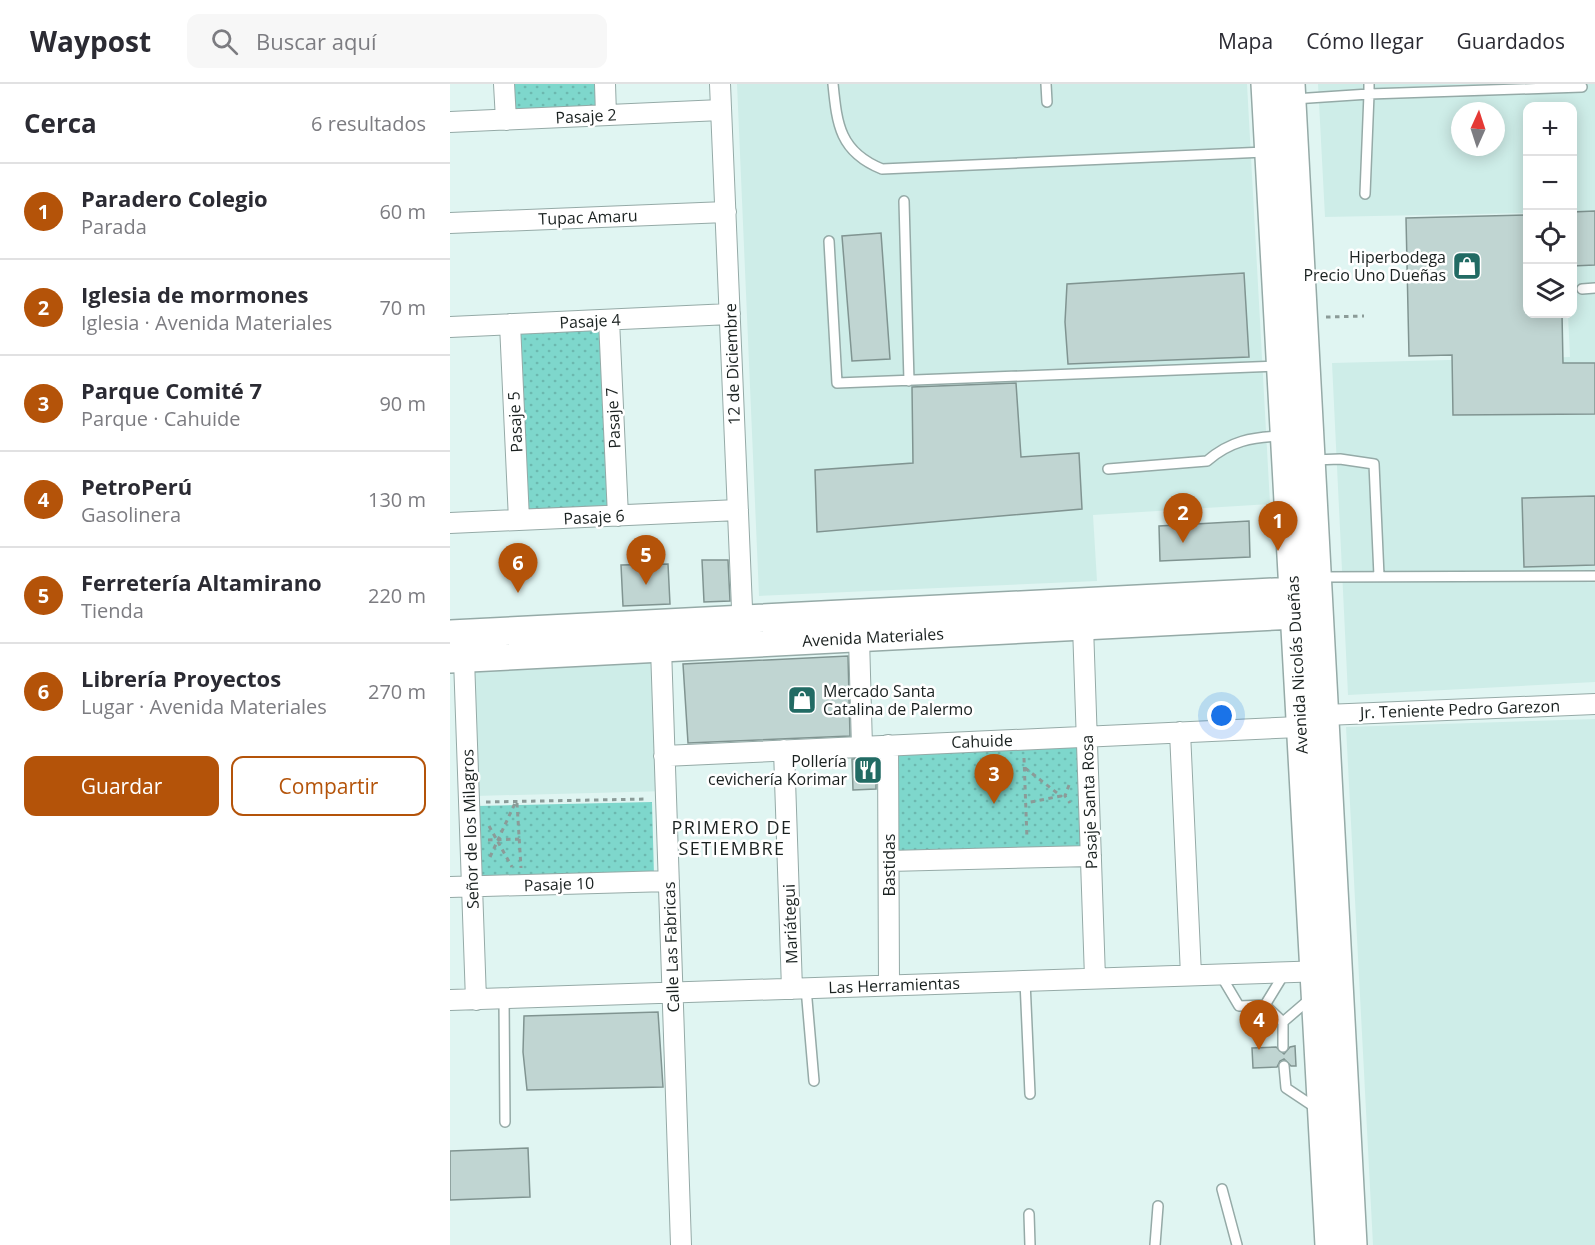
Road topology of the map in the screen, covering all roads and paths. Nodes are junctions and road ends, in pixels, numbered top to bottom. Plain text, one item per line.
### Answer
1 (504, 84) edge
2 (605, 84) edge
3 (720, 84) edge
4 (833, 84) edge
5 (1046, 84) edge
6 (1265, 84) edge
7 (1582, 87) dead end
8 (1369, 89) edge
9 (1292, 92) edge
10 (1047, 102) dead end
11 (721, 110) junction
12 (606, 115) junction
13 (506, 120) junction
14 (450, 122) edge
15 (1269, 152) junction
16 (1365, 194) dead end
17 (904, 201) dead end
18 (726, 212) junction
19 (450, 223) edge
20 (829, 241) dead end
21 (1595, 288) edge
22 (1582, 289) dead end
23 (730, 314) junction
24 (1364, 316) dead end
25 (1304, 318) junction
26 (609, 320) junction
27 (510, 324) junction
28 (450, 327) edge
29 (1280, 366) junction
30 (909, 381) junction
31 (1284, 436) junction
32 (1311, 460) junction
33 (1108, 469) dead end
34 (738, 510) junction
35 (618, 516) junction
36 (519, 520) junction
37 (450, 523) edge
38 (1379, 576) junction
39 (1595, 576) edge
40 (1317, 577) junction
41 (1295, 603) junction
42 (1083, 626) junction
43 (743, 632) junction
44 (450, 634) edge
45 (859, 638) junction
46 (661, 648) junction
47 (457, 659) edge
48 (1595, 704) edge
49 (1325, 715) junction
50 (1299, 727) junction
51 (1180, 732) junction
52 (1088, 737) junction
53 (1024, 740) junction
54 (888, 745) junction
55 (862, 747) junction
56 (784, 750) junction
57 (664, 756) junction
58 (1025, 768) junction
59 (666, 798) junction
60 (516, 801) junction
61 (471, 803) junction
62 (1026, 803) junction
63 (519, 839) junction
64 (486, 840) dead end
65 (498, 840) junction
66 (1091, 856) junction
67 (1028, 858) junction
68 (889, 861) junction
69 (669, 881) junction
70 (522, 885) junction
71 (474, 886) junction
72 (450, 887) edge
73 (1285, 972) junction
74 (1220, 974) junction
75 (1191, 975) junction
76 (1095, 978) junction
77 (1323, 979) junction
78 (1025, 981) junction
79 (889, 986) junction
80 (799, 989) junction
81 (672, 993) junction
82 (504, 999) junction
83 (450, 1000) edge
84 (476, 1000) junction
85 (1265, 1005) junction
86 (1283, 1022) junction
87 (1283, 1047) dead end
88 (1284, 1066) dead end
89 (814, 1081) dead end
90 (1030, 1095) dead end
91 (1331, 1121) junction
92 (505, 1122) dead end
93 (1222, 1189) dead end
94 (1158, 1206) dead end
95 (1029, 1215) dead end
96 (681, 1245) edge
97 (1030, 1245) edge
98 (1155, 1245) edge
99 (1237, 1245) edge
100 (1329, 1245) edge
101 (1353, 1245) edge

1 - 13 street
2 - 12 street
3 - 11 street, 12 de Diciembre
4 - 15 lane
5 - 10 lane
6 - 15 main road, Avenida Nicolás Dueñas
7 - 8 lane
8 - 9 lane
8 - 16 lane
9 - 25 main road, Avenida Nicolás Dueñas
11 - 12 street, Pasaje 2
11 - 18 street, 12 de Diciembre
12 - 13 street, Pasaje 2
13 - 14 street, Pasaje 2
15 - 29 main road, Avenida Nicolás Dueñas
17 - 30 lane
18 - 19 street, Tupac Amaru
18 - 23 street, 12 de Diciembre
20 - 30 lane
21 - 22 lane
23 - 26 street, Pasaje 4
23 - 34 street, 12 de Diciembre
24 - 25 path
25 - 32 main road, Avenida Nicolás Dueñas
26 - 27 street, Pasaje 4
26 - 35 street, Pasaje 7
27 - 28 street, Pasaje 4
27 - 36 street, Pasaje 5
29 - 30 lane
29 - 31 main road, Avenida Nicolás Dueñas
31 - 33 lane
31 - 41 main road, Avenida Nicolás Dueñas
32 - 38 lane
32 - 40 main road, Avenida Nicolás Dueñas
34 - 35 street, Pasaje 6
34 - 43 street, 12 de Diciembre
35 - 36 street, Pasaje 6
36 - 37 street, Pasaje 6
38 - 39 lane
38 - 40 lane
40 - 49 main road, Avenida Nicolás Dueñas
41 - 42 main road, Avenida Materiales
41 - 43 main road, Avenida Materiales
41 - 50 main road, Avenida Nicolás Dueñas
42 - 45 main road, Avenida Materiales
42 - 52 street, Pasaje Santa Rosa
43 - 44 main road, Avenida Materiales
43 - 45 main road, Avenida Materiales
43 - 46 main road, Avenida Materiales
45 - 55 street
46 - 47 main road, Avenida Materiales
46 - 57 street, Calle Las Fabricas
47 - 61 street, Señor de los Milagros
48 - 49 street, Jr. Teniente Pedro Garezon
49 - 50 street
49 - 77 main road, Avenida Nicolás Dueñas
50 - 51 street, Cahuide
50 - 77 main road, Avenida Nicolás Dueñas
51 - 52 street, Cahuide
51 - 75 street
52 - 53 street, Cahuide
52 - 66 street, Pasaje Santa Rosa
53 - 54 street, Cahuide
53 - 58 path
54 - 55 street, Cahuide
54 - 68 street, Bastidas
55 - 56 street, Cahuide
56 - 57 street, Cahuide
56 - 80 street, Mariátegui
57 - 59 street, Calle Las Fabricas
58 - 62 path
58 - 62 path
59 - 60 path
59 - 69 street, Calle Las Fabricas
60 - 61 path
60 - 63 path
60 - 65 path
61 - 65 path
61 - 71 street, Señor de los Milagros
62 - 67 path
63 - 65 path
63 - 70 path
64 - 65 path
65 - 70 path
65 - 71 path
66 - 67 street
66 - 76 street, Pasaje Santa Rosa
67 - 68 street
68 - 79 street, Bastidas
69 - 70 street, Pasaje 10
69 - 81 street, Calle Las Fabricas
70 - 71 street, Pasaje 10
71 - 72 street, Pasaje 10
71 - 84 street, Señor de los Milagros
73 - 74 street, Las Herramientas
73 - 77 street, Las Herramientas
73 - 85 lane
74 - 75 street, Las Herramientas
74 - 85 lane
75 - 76 street, Las Herramientas
76 - 78 street, Las Herramientas
77 - 86 lane
77 - 91 main road, Avenida Nicolás Dueñas
78 - 79 street, Las Herramientas
78 - 90 lane
79 - 80 street, Las Herramientas
80 - 81 street, Las Herramientas
80 - 89 lane
81 - 82 street, Las Herramientas
81 - 96 street, Calle Las Fabricas
82 - 84 street, Las Herramientas
82 - 92 lane
83 - 84 street, Las Herramientas
85 - 86 lane
86 - 87 lane
88 - 91 lane
91 - 100 main road, Avenida Nicolás Dueñas
91 - 101 main road, Avenida Nicolás Dueñas
93 - 99 lane
94 - 98 lane
95 - 97 lane

